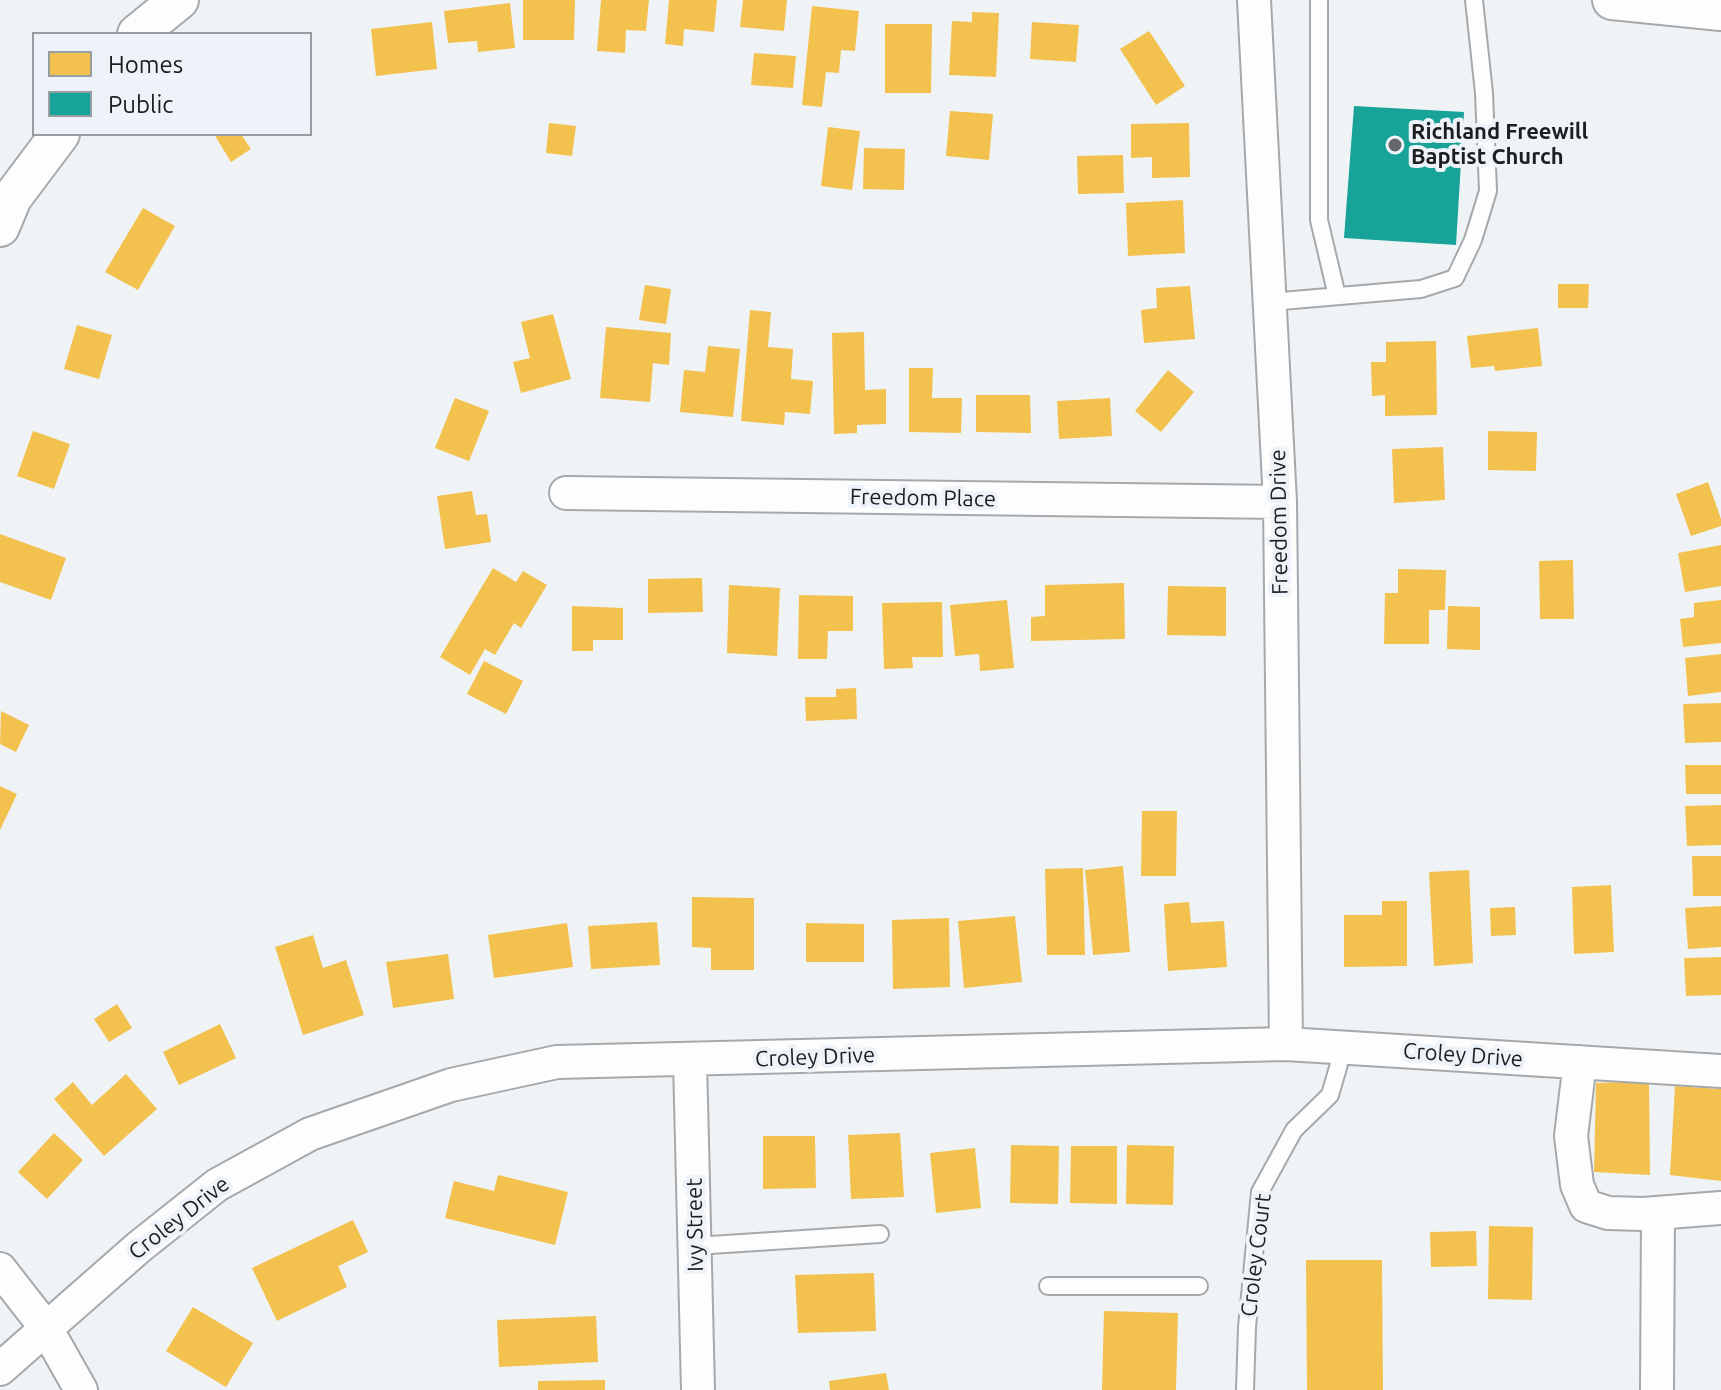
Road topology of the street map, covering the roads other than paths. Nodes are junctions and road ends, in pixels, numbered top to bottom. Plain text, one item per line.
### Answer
1 (179, 0) edge
2 (1254, 0) edge
3 (1319, 0) edge
4 (1474, 0) edge
5 (1612, 0) edge
6 (1721, 11) edge
7 (139, 32) edge
8 (58, 136) edge
9 (0, 227) edge
10 (1337, 296) junction
11 (1270, 302) junction
12 (566, 493) dead end
13 (1280, 502) junction
14 (1286, 1044) junction
15 (1339, 1047) junction
16 (690, 1060) junction
17 (1580, 1062) junction
18 (1721, 1071) edge
19 (1721, 1208) edge
20 (1658, 1213) junction
21 (880, 1234) dead end
22 (695, 1246) junction
23 (0, 1269) edge
24 (1048, 1286) dead end
25 (1199, 1286) dead end
26 (46, 1328) junction
27 (0, 1369) edge
28 (81, 1390) edge
29 (698, 1390) edge
30 (1245, 1390) edge
31 (1657, 1390) edge

1 - 7 street
2 - 11 street, Freedom Drive
3 - 10 lane
4 - 10 lane
5 - 6 street
8 - 9 street
10 - 11 lane
11 - 13 street, Freedom Drive
12 - 13 street, Freedom Place
13 - 14 street, Freedom Drive
14 - 15 street, Croley Drive
14 - 16 street, Croley Drive
15 - 17 street, Croley Drive
15 - 30 lane, Croley Court
16 - 22 street, Ivy Street
16 - 26 street, Croley Drive
17 - 18 street, Croley Drive
17 - 20 street
19 - 20 street
20 - 31 street
21 - 22 lane
22 - 29 street, Ivy Street
23 - 26 street
24 - 25 lane
26 - 27 street, Croley Drive
26 - 28 street

